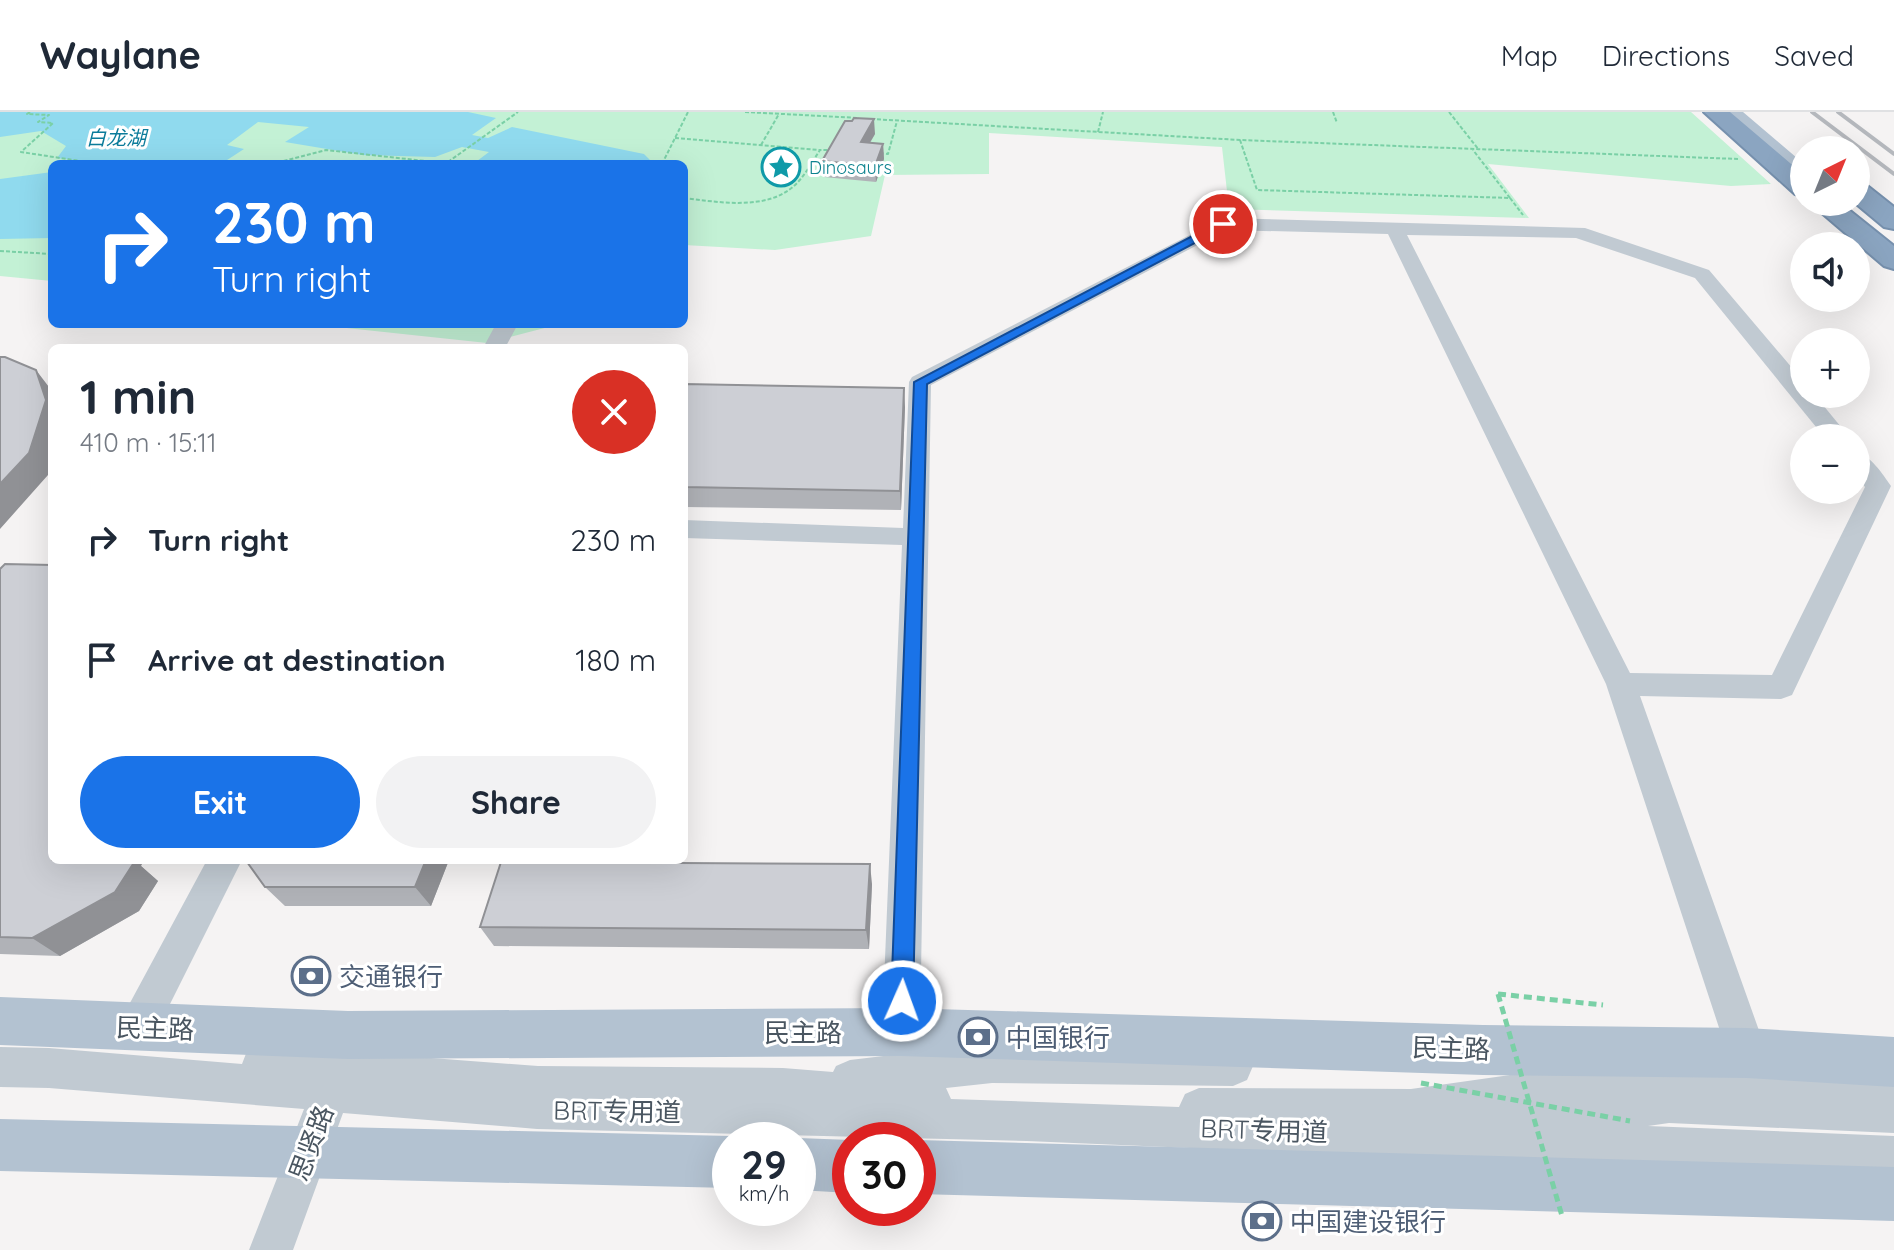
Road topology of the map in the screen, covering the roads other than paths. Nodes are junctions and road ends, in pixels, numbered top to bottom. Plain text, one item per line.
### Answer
1 (1716, 112) edge
2 (1731, 112) edge
3 (1737, 112) edge
4 (1759, 112) edge
5 (1790, 137) edge
6 (1790, 156) edge
7 (1790, 164) edge
8 (1790, 176) edge
9 (1870, 200) edge
10 (1839, 216) edge
11 (1850, 216) edge
12 (1861, 216) edge
13 (1894, 220) edge
14 (1395, 229) junction
15 (1894, 244) edge
16 (1894, 254) edge
17 (1894, 260) edge
18 (1826, 424) edge
19 (1870, 477) edge
20 (1870, 503) edge
21 (1869, 504) edge
22 (688, 529) edge
23 (916, 537) junction
24 (1621, 684) junction
25 (223, 864) edge
26 (0, 1021) edge
27 (138, 1027) junction
28 (901, 1032) junction
29 (0, 1048) edge
30 (1747, 1053) junction
31 (1894, 1062) edge
32 (339, 1065) junction
33 (0, 1067) edge
34 (1894, 1090) edge
35 (1894, 1113) edge
36 (1427, 1136) junction
37 (0, 1145) edge
38 (309, 1151) junction
39 (1894, 1157) edge
40 (712, 1162) edge
41 (936, 1167) edge
42 (1894, 1194) edge
43 (271, 1250) edge

1 - 8 highway
2 - 7 main road
3 - 6 highway
4 - 5 highway
9 - 13 highway
10 - 17 highway
11 - 16 main road
12 - 15 highway
14 - 18 street
14 - 23 street
14 - 24 street
19 - 20 street
21 - 24 street
22 - 23 street
23 - 28 street
24 - 30 street
25 - 27 street
26 - 27 main road, 民主路
27 - 32 main road, 民主路
28 - 30 main road, 民主路
28 - 32 main road, 民主路
29 - 32 street, BRT专用道
30 - 31 main road, 民主路
32 - 33 street, BRT专用道
32 - 34 street, BRT专用道
32 - 36 street, BRT专用道
32 - 38 street, 思贤路
35 - 36 street, BRT专用道
36 - 39 street, BRT专用道
37 - 38 main road
38 - 40 main road
38 - 43 street, 思贤路
41 - 42 main road

